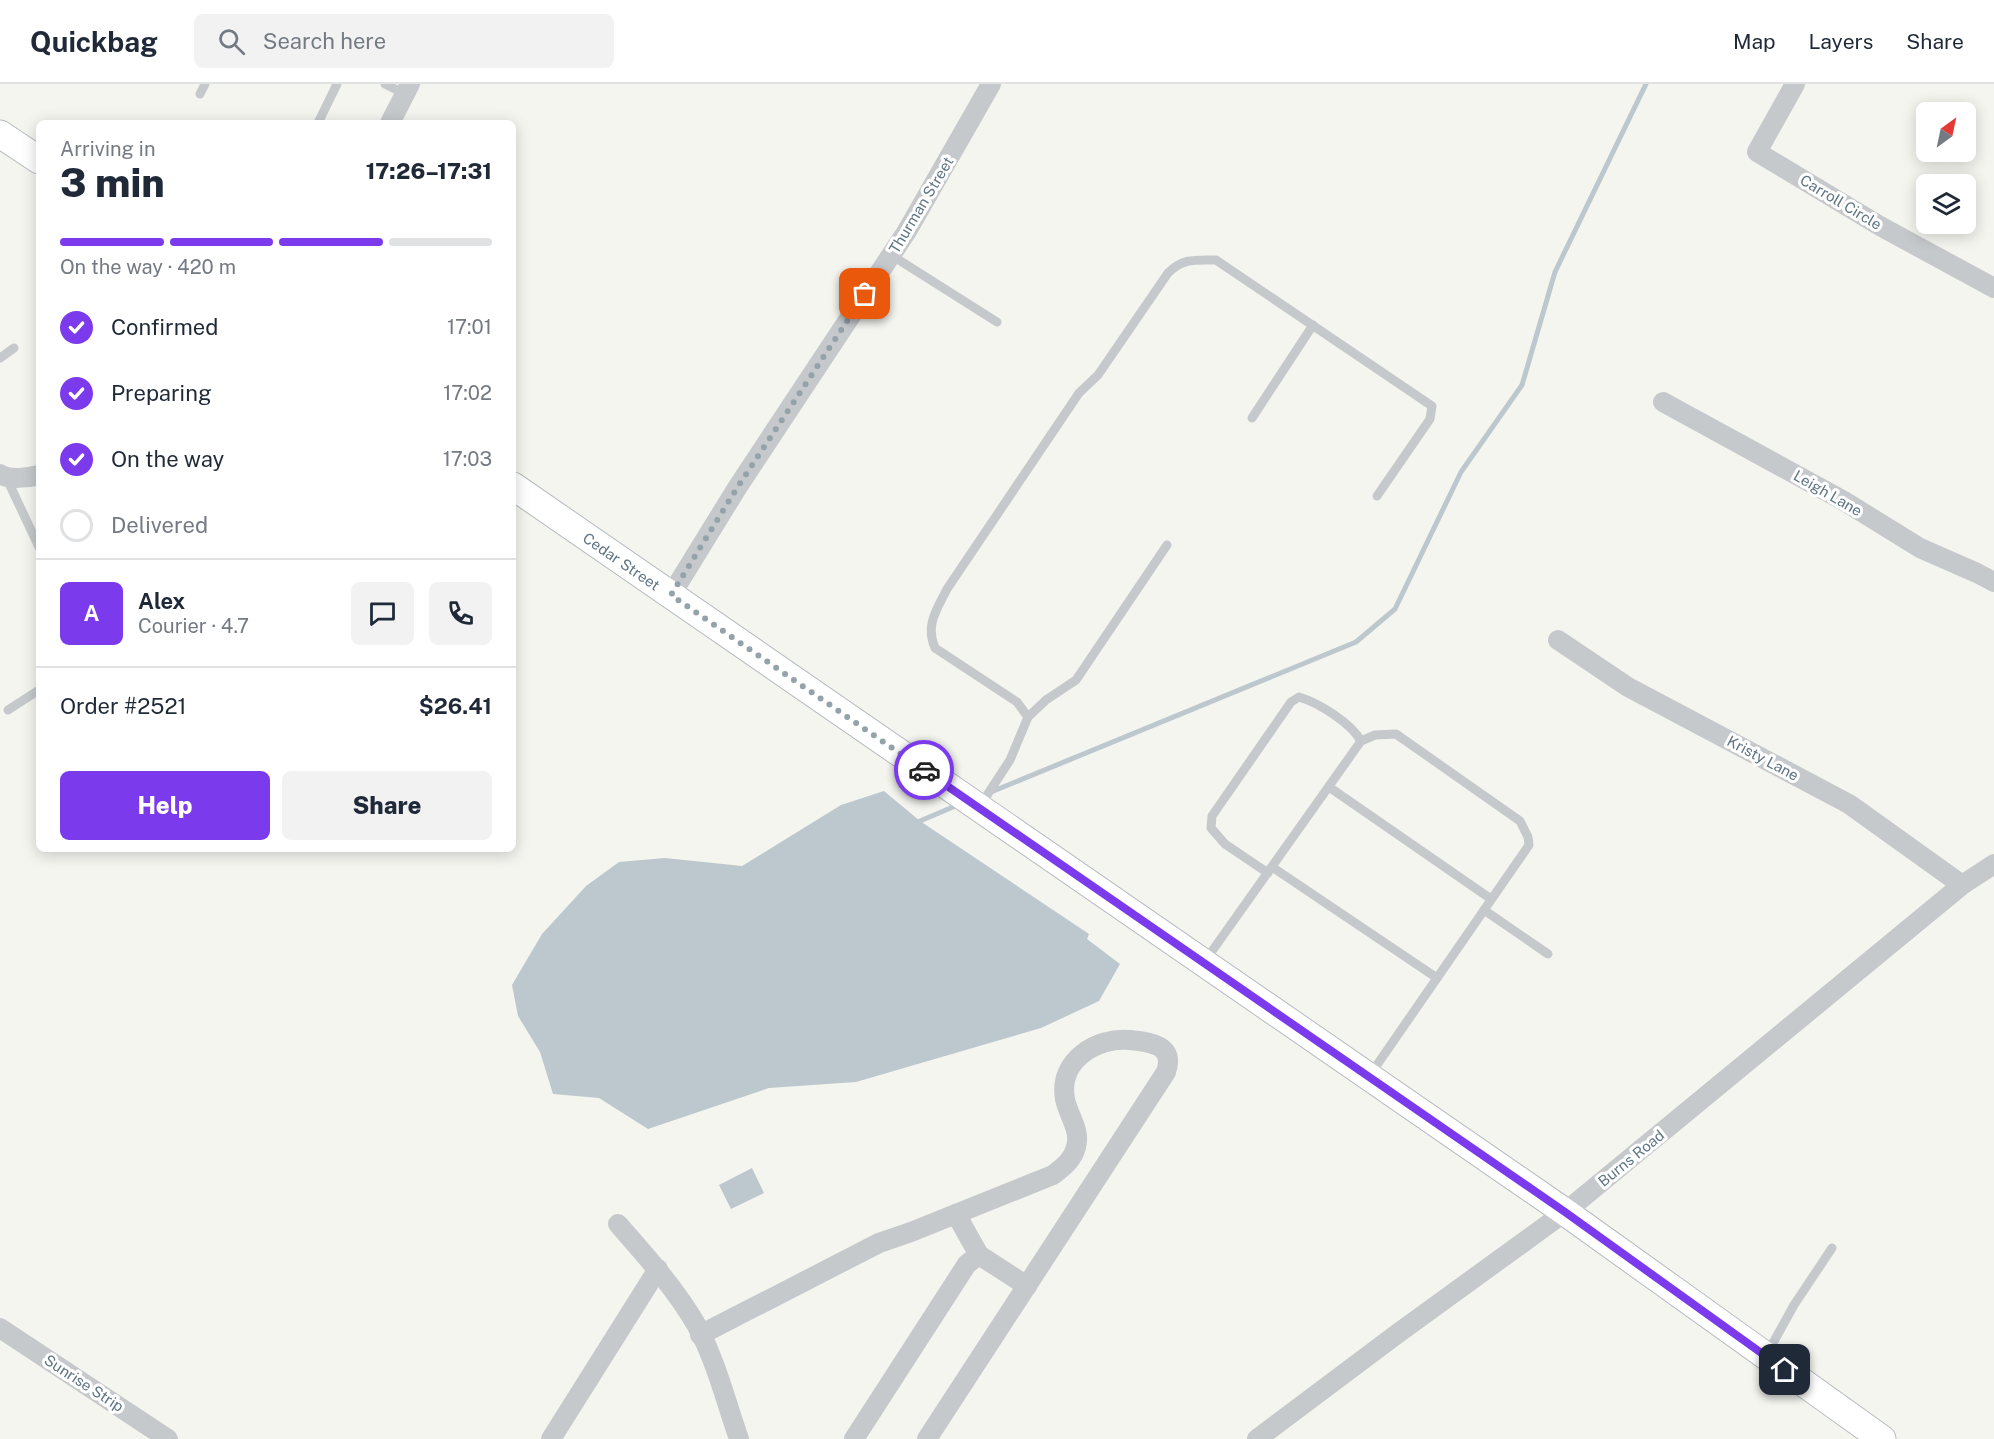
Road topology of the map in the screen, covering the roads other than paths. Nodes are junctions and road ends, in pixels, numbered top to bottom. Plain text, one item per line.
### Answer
1 (205, 84) edge
2 (337, 84) edge
3 (385, 84) edge
4 (991, 84) edge
5 (1795, 84) edge
6 (407, 89) edge
7 (200, 94) dead end
8 (319, 120) edge
9 (392, 120) edge
10 (0, 134) edge
11 (36, 158) edge
12 (891, 255) junction
13 (1994, 288) edge
14 (997, 322) dead end
15 (1313, 326) junction
16 (14, 348) dead end
17 (0, 358) edge
18 (1663, 402) dead end
19 (1252, 418) dead end
20 (3, 476) edge
21 (36, 476) edge
22 (516, 488) edge
23 (1377, 496) dead end
24 (36, 542) edge
25 (1167, 545) dead end
26 (1994, 582) edge
27 (671, 595) junction
28 (1558, 640) dead end
29 (36, 692) edge
30 (8, 710) dead end
31 (1028, 717) junction
32 (1361, 741) junction
33 (1329, 787) junction
34 (979, 808) junction
35 (1994, 864) edge
36 (1270, 870) junction
37 (1962, 885) junction
38 (1491, 900) junction
39 (1484, 910) junction
40 (1548, 954) dead end
41 (1204, 963) junction
42 (1437, 978) junction
43 (1369, 1077) junction
44 (1565, 1212) junction
45 (956, 1214) junction
46 (618, 1224) dead end
47 (1832, 1248) dead end
48 (979, 1255) junction
49 (658, 1269) junction
50 (1027, 1286) junction
51 (0, 1328) edge
52 (700, 1335) junction
53 (1766, 1357) junction
54 (168, 1439) edge
55 (551, 1439) edge
56 (739, 1439) edge
57 (854, 1439) edge
58 (927, 1439) edge
59 (1257, 1439) edge
60 (1882, 1439) edge

1 - 7 lane
2 - 8 lane
3 - 6 lane
4 - 12 street, Thurman Street
5 - 13 street, Carroll Circle
6 - 9 street
10 - 11 street
12 - 14 lane
12 - 27 street, Thurman Street
15 - 19 lane
15 - 23 lane
15 - 31 lane
16 - 17 lane
18 - 26 street, Leigh Lane
20 - 21 street
20 - 24 lane
22 - 27 street, Cedar Street
25 - 31 lane
27 - 34 street, Cedar Street
28 - 37 street, Kristy Lane
29 - 30 lane
31 - 34 lane
32 - 33 lane
32 - 36 lane
32 - 38 lane
33 - 36 lane
33 - 38 lane
34 - 41 street, Cedar Street
35 - 37 street, Burns Road
36 - 41 lane
36 - 42 lane
37 - 44 street, Burns Road
38 - 39 lane
39 - 40 lane
39 - 42 lane
41 - 43 street, Cedar Street
42 - 43 lane
43 - 44 street, Cedar Street
44 - 53 street, Cedar Street
44 - 59 street, Burns Road
45 - 48 street
45 - 50 street
45 - 52 street
46 - 49 street
47 - 53 lane
48 - 50 street
48 - 57 street
49 - 52 street
49 - 55 street
50 - 58 street
51 - 54 street, Sunrise Strip
52 - 56 street
53 - 60 street, Cedar Street

